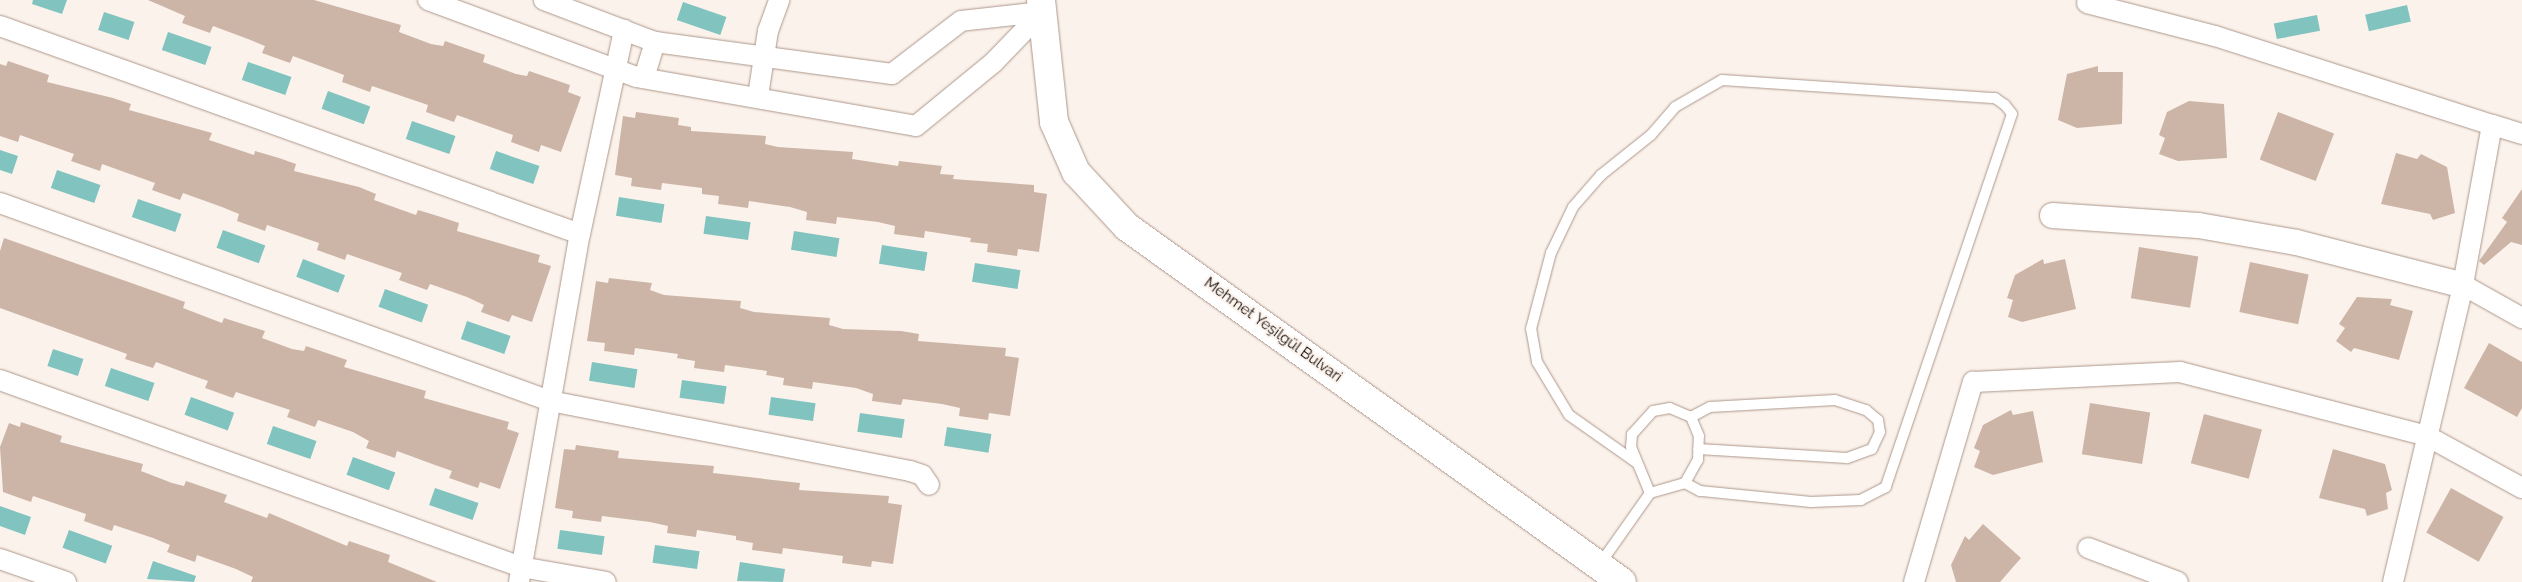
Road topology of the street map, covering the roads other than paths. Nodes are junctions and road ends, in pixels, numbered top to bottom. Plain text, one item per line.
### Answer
1 (428, 0) edge
2 (544, 0) edge
3 (779, 0) edge
4 (2087, 3) dead end
5 (1042, 6) edge
6 (0, 26) edge
7 (624, 30) junction
8 (655, 42) junction
9 (764, 58) junction
10 (612, 68) junction
11 (644, 78) junction
12 (758, 96) junction
13 (2492, 125) junction
14 (2522, 134) edge
15 (0, 202) edge
16 (2052, 215) dead end
17 (580, 234) junction
18 (2463, 285) junction
19 (2522, 318) edge
20 (0, 380) edge
21 (550, 401) junction
22 (1691, 417) junction
23 (2427, 436) junction
24 (1698, 449) junction
25 (1636, 463) junction
26 (1685, 483) junction
27 (929, 486) dead end
28 (2522, 488) edge
29 (1650, 493) junction
30 (2088, 548) dead end
31 (0, 558) edge
32 (1599, 566) junction
33 (520, 574) edge
34 (66, 582) edge
35 (606, 582) edge
36 (1622, 582) edge
37 (1914, 582) edge
38 (2178, 582) edge
39 (2393, 582) edge

1 - 10 street
2 - 7 street
3 - 9 street
4 - 13 street
5 - 9 street
5 - 12 street
5 - 32 main road, Mehmet Yeşilgül Bulvari
6 - 17 street
7 - 8 street
7 - 10 street
8 - 9 street
8 - 11 street
9 - 12 street
10 - 11 street
10 - 17 street
11 - 12 street
13 - 14 street
13 - 18 street
15 - 21 street
16 - 18 street
17 - 21 street
18 - 19 street
18 - 23 street
20 - 33 street
21 - 27 street
21 - 33 street
22 - 24 lane
22 - 24 lane
22 - 25 lane
23 - 28 street
23 - 37 street
23 - 39 street
24 - 26 lane
25 - 26 lane
25 - 29 lane
26 - 29 lane
29 - 32 lane
30 - 38 street
31 - 34 street
32 - 36 main road, Mehmet Yeşilgül Bulvari
33 - 35 street

